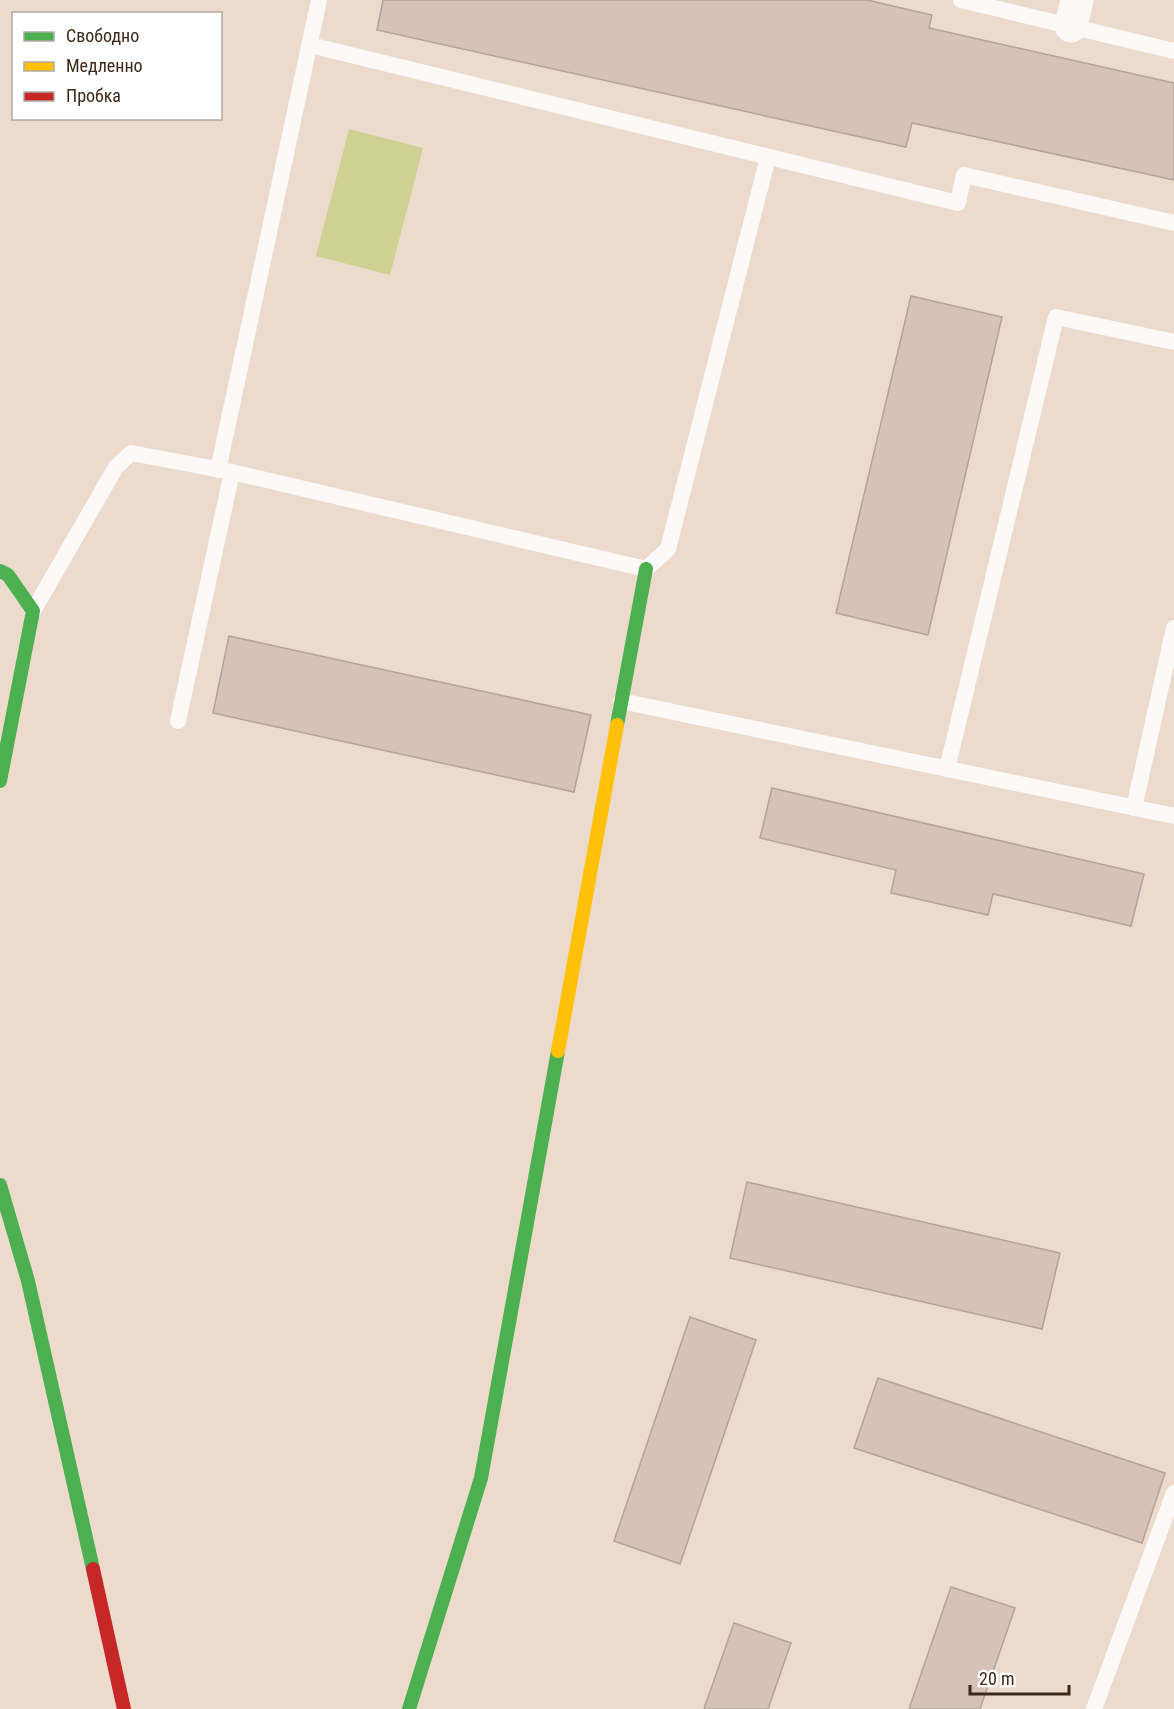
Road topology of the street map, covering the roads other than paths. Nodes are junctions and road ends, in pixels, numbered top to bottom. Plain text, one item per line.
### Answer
1 (319, 0) edge
2 (962, 0) edge
3 (1074, 13) edge
4 (310, 45) junction
5 (1174, 51) edge
6 (768, 157) junction
7 (1174, 223) edge
8 (1174, 342) edge
9 (225, 471) junction
10 (646, 569) junction
11 (0, 571) edge
12 (33, 611) junction
13 (1174, 628) edge
14 (621, 701) junction
15 (178, 721) dead end
16 (948, 769) junction
17 (0, 781) edge
18 (1134, 808) junction
19 (1174, 816) edge
20 (0, 1185) edge
21 (1174, 1493) edge
22 (123, 1709) edge
23 (409, 1709) edge
24 (1094, 1709) edge

1 - 4 lane
2 - 3 lane
3 - 5 lane
4 - 6 lane
4 - 9 lane
6 - 7 lane
6 - 10 lane
8 - 16 lane
9 - 10 lane
9 - 12 lane
9 - 15 lane
10 - 14 street
11 - 12 street
12 - 17 street
13 - 18 lane
14 - 16 lane
14 - 23 street
16 - 18 lane
18 - 19 lane
20 - 22 street
21 - 24 lane

